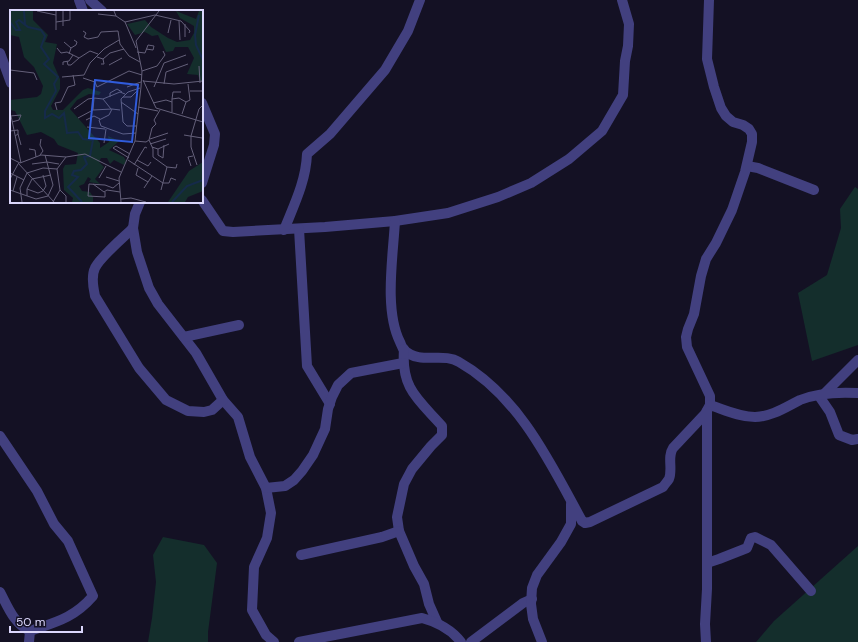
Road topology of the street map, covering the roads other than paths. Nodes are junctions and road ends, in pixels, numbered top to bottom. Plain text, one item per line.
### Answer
1 (79, 0) edge
2 (90, 0) edge
3 (420, 0) edge
4 (622, 0) edge
5 (710, 0) edge
6 (83, 10) edge
7 (101, 10) edge
8 (0, 53) edge
9 (10, 80) edge
10 (203, 105) edge
11 (747, 166) junction
12 (203, 180) edge
13 (814, 190) dead end
14 (203, 201) edge
15 (140, 203) edge
16 (395, 221) junction
17 (133, 228) junction
18 (299, 229) junction
19 (284, 230) junction
20 (239, 325) dead end
21 (184, 336) junction
22 (404, 349) junction
23 (858, 360) edge
24 (403, 363) junction
25 (858, 393) edge
26 (821, 395) junction
27 (223, 400) junction
28 (330, 404) junction
29 (709, 408) junction
30 (0, 436) edge
31 (858, 439) edge
32 (266, 488) junction
33 (571, 502) junction
34 (399, 532) junction
35 (301, 555) dead end
36 (707, 563) junction
37 (811, 591) dead end
38 (0, 592) edge
39 (532, 599) junction
40 (437, 622) junction
41 (30, 631) junction
42 (266, 638) edge
43 (28, 642) edge
44 (274, 642) edge
45 (299, 642) edge
46 (461, 642) edge
47 (471, 642) edge
48 (542, 642) edge
49 (706, 642) edge

1 - 6 street
2 - 7 street
3 - 19 street
4 - 16 street
5 - 11 street
8 - 9 street
10 - 12 street
11 - 13 street
11 - 29 street
14 - 19 street
15 - 17 street
16 - 18 street
16 - 22 street
17 - 21 street
17 - 27 street
18 - 19 street
18 - 28 street
20 - 21 street
21 - 27 street
22 - 24 street
22 - 33 street
23 - 26 street
24 - 28 street
24 - 34 street
25 - 26 street
26 - 29 street
26 - 31 street
27 - 32 street
28 - 32 street
29 - 33 street
29 - 36 street
30 - 41 street
32 - 42 street
33 - 39 street
34 - 35 street
34 - 40 street
36 - 37 street
36 - 49 street
38 - 41 street
39 - 47 street
39 - 48 street
40 - 45 street
40 - 46 street
41 - 43 street
42 - 44 street

